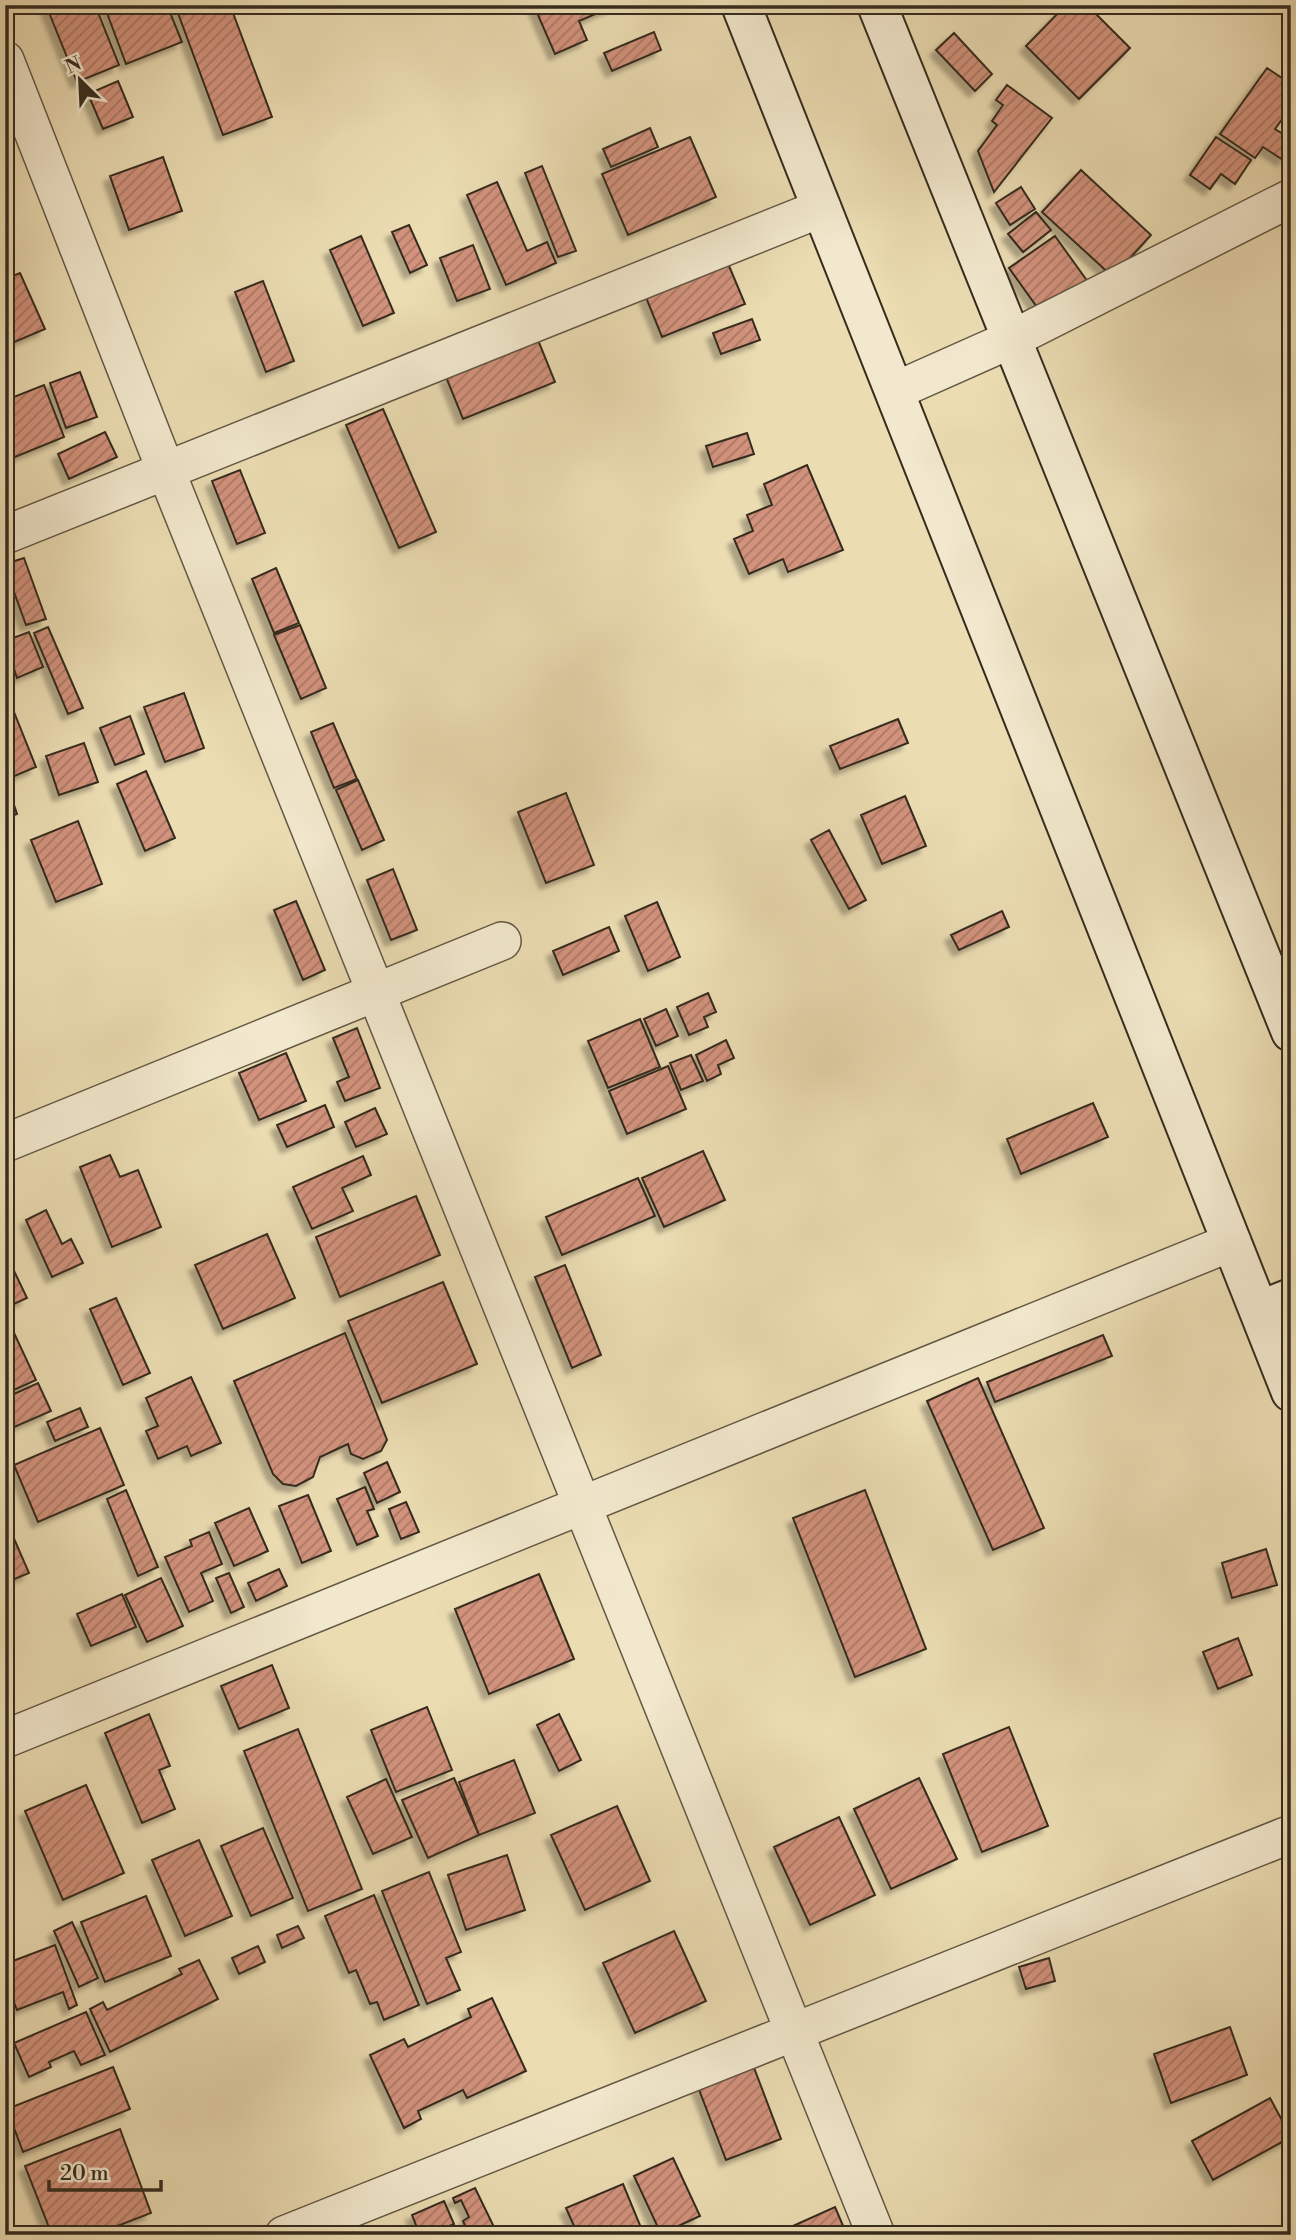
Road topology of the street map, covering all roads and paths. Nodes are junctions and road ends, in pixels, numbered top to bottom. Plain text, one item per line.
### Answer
1 (741, 5) edge
2 (877, 5) edge
3 (5, 60) edge
4 (1291, 198) edge
5 (822, 208) junction
6 (1012, 339) junction
7 (895, 391) junction
8 (166, 471) junction
9 (5, 535) edge
10 (502, 941) dead end
11 (376, 993) junction
12 (1291, 1032) edge
13 (5, 1143) edge
14 (1232, 1242) junction
15 (1275, 1304) edge
16 (1291, 1392) edge
17 (583, 1506) junction
18 (5, 1739) edge
19 (1291, 1834) edge
20 (794, 2031) junction
21 (284, 2235) edge
22 (876, 2235) edge

1 - 5 main road
2 - 6 main road
3 - 8 street
4 - 6 street
5 - 7 main road
5 - 8 street
6 - 7 street
6 - 12 main road
7 - 14 main road
8 - 9 street
8 - 11 street
10 - 11 street
11 - 13 street
11 - 17 street
14 - 15 main road
14 - 17 street
15 - 16 main road
17 - 18 street
17 - 20 street
19 - 20 street
20 - 21 street
20 - 22 street

